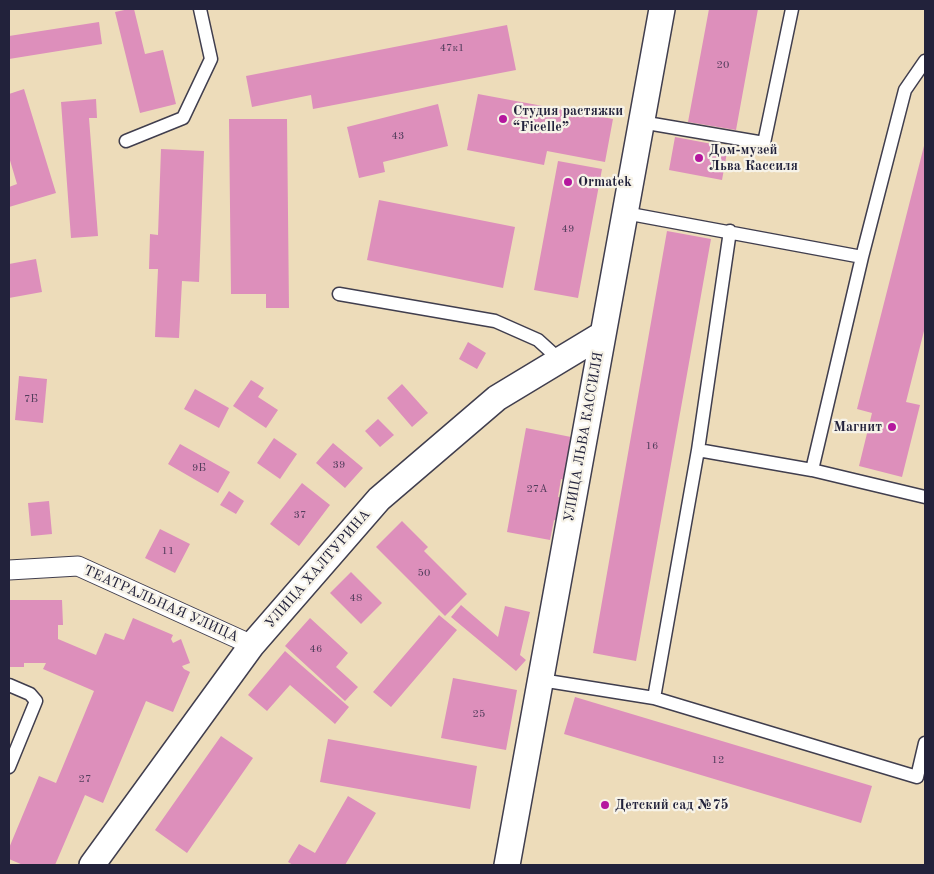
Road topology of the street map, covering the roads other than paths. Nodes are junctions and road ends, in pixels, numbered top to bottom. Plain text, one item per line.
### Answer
1 (200, 9) edge
2 (662, 9) edge
3 (792, 9) edge
4 (925, 61) edge
5 (641, 122) junction
6 (126, 141) dead end
7 (625, 213) junction
8 (730, 231) junction
9 (862, 256) junction
10 (339, 294) dead end
11 (603, 334) junction
12 (560, 360) junction
13 (698, 450) junction
14 (812, 470) junction
15 (925, 497) edge
16 (9, 570) edge
17 (252, 645) junction
18 (541, 680) junction
19 (9, 685) edge
20 (654, 698) junction
21 (925, 743) edge
22 (9, 767) edge
23 (92, 865) edge
24 (507, 865) edge

1 - 6 lane
2 - 5 street, УЛИЦА ЛЬВА КАССИЛЯ
3 - 5 lane
4 - 9 lane
5 - 7 street, УЛИЦА ЛЬВА КАССИЛЯ
7 - 8 lane
7 - 11 street, УЛИЦА ЛЬВА КАССИЛЯ
8 - 9 lane
8 - 13 lane
9 - 14 lane
10 - 12 lane
11 - 12 street, УЛИЦА ХАЛТУРИНА
11 - 18 street, УЛИЦА ЛЬВА КАССИЛЯ
12 - 17 street, УЛИЦА ХАЛТУРИНА
13 - 14 lane
13 - 20 lane
14 - 15 lane
16 - 17 street, ТЕАТРАЛЬНАЯ УЛИЦА
17 - 23 street, УЛИЦА ХАЛТУРИНА
18 - 20 lane
18 - 24 street, УЛИЦА ЛЬВА КАССИЛЯ
19 - 22 lane
20 - 21 lane

